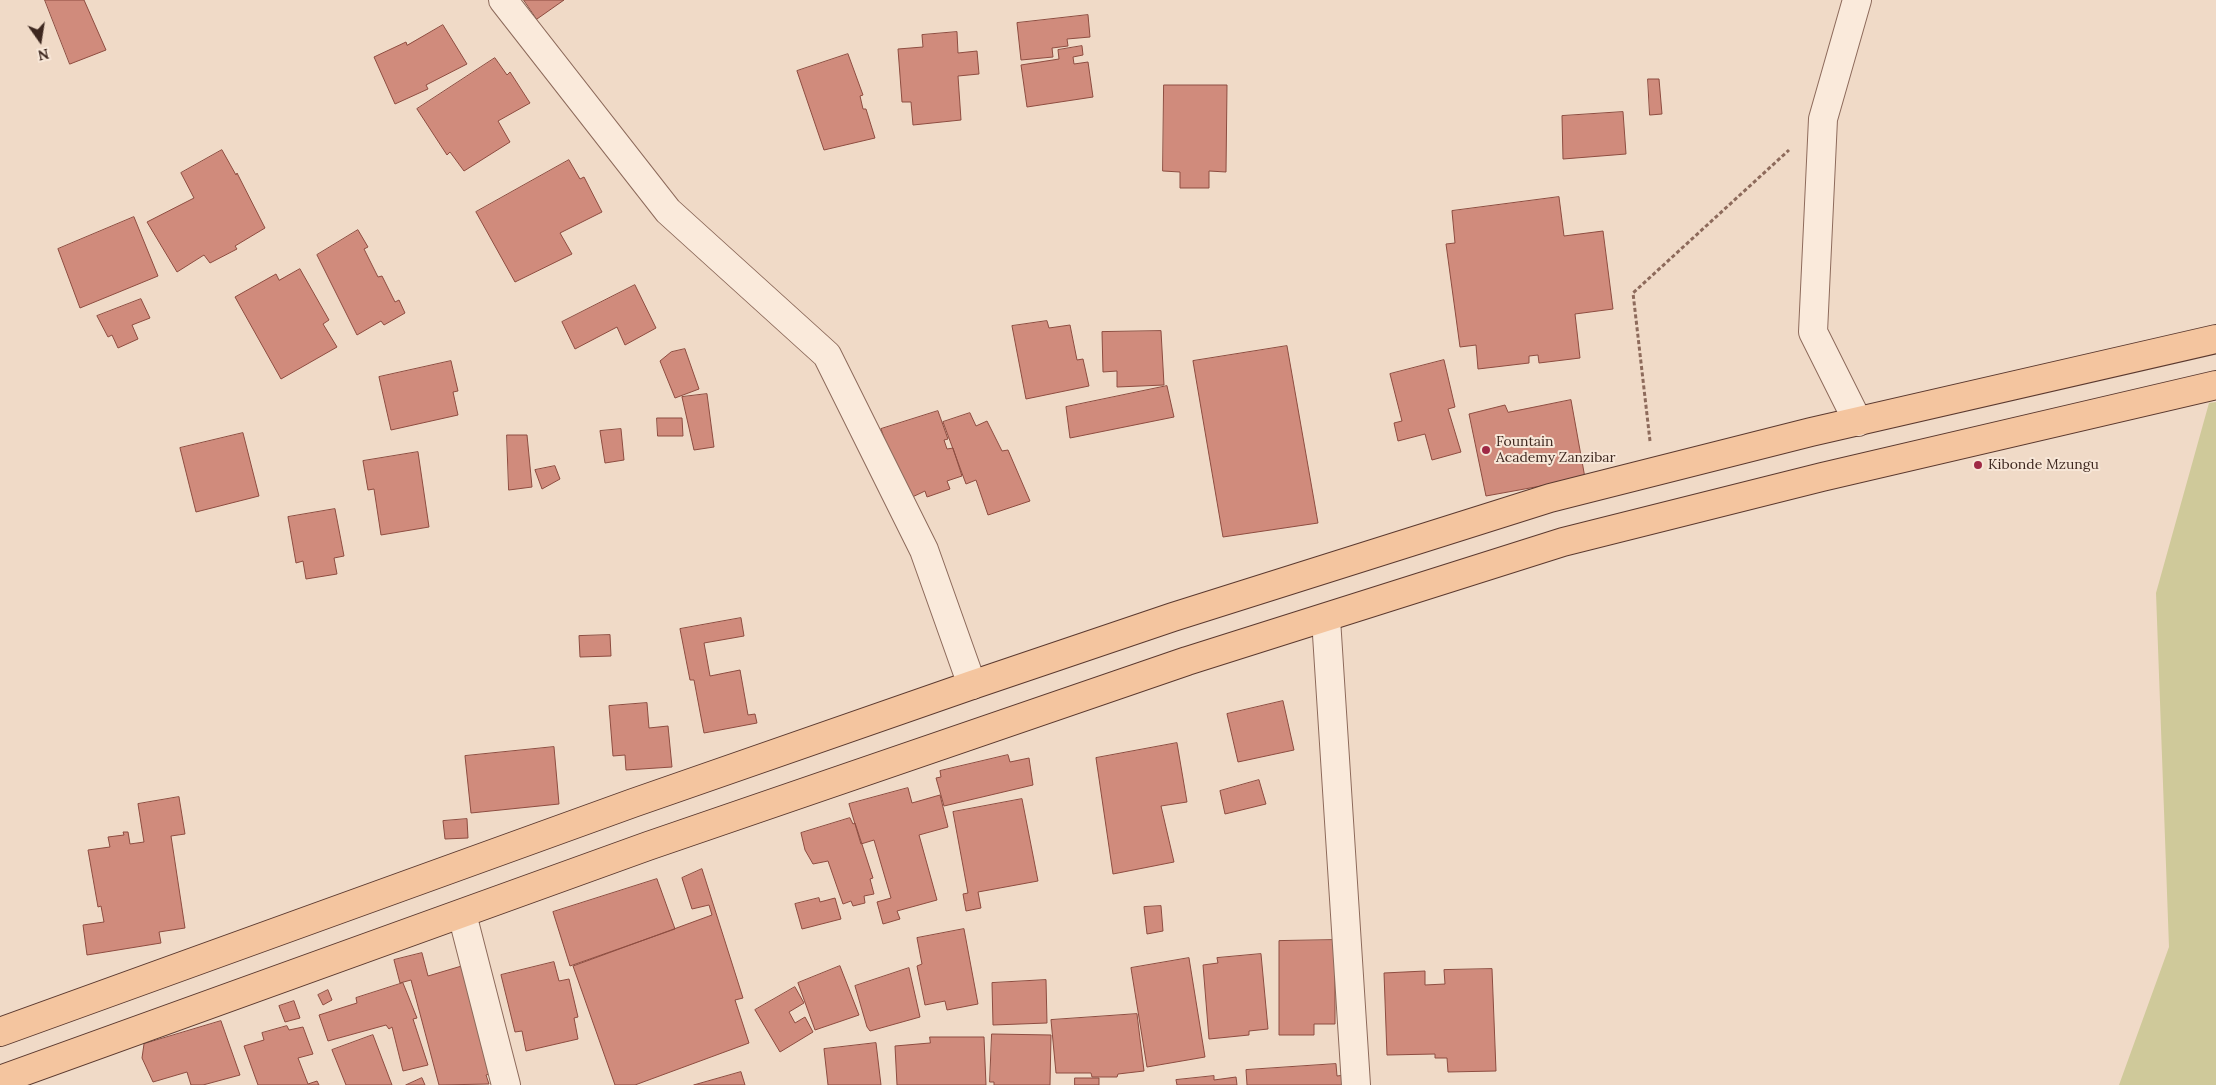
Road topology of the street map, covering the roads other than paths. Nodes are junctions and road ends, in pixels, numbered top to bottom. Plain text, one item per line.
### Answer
1 (502, 0) edge
2 (1857, 0) edge
3 (2216, 338) edge
4 (2216, 385) edge
5 (1858, 422) junction
6 (1326, 619) junction
7 (972, 685) junction
8 (462, 914) junction
9 (0, 1032) edge
10 (0, 1080) edge
11 (506, 1085) edge
12 (1356, 1085) edge

1 - 7 street
2 - 5 street
3 - 5 main road
4 - 6 main road
5 - 7 main road
6 - 8 main road
6 - 12 street
7 - 9 main road
8 - 10 main road
8 - 11 street

